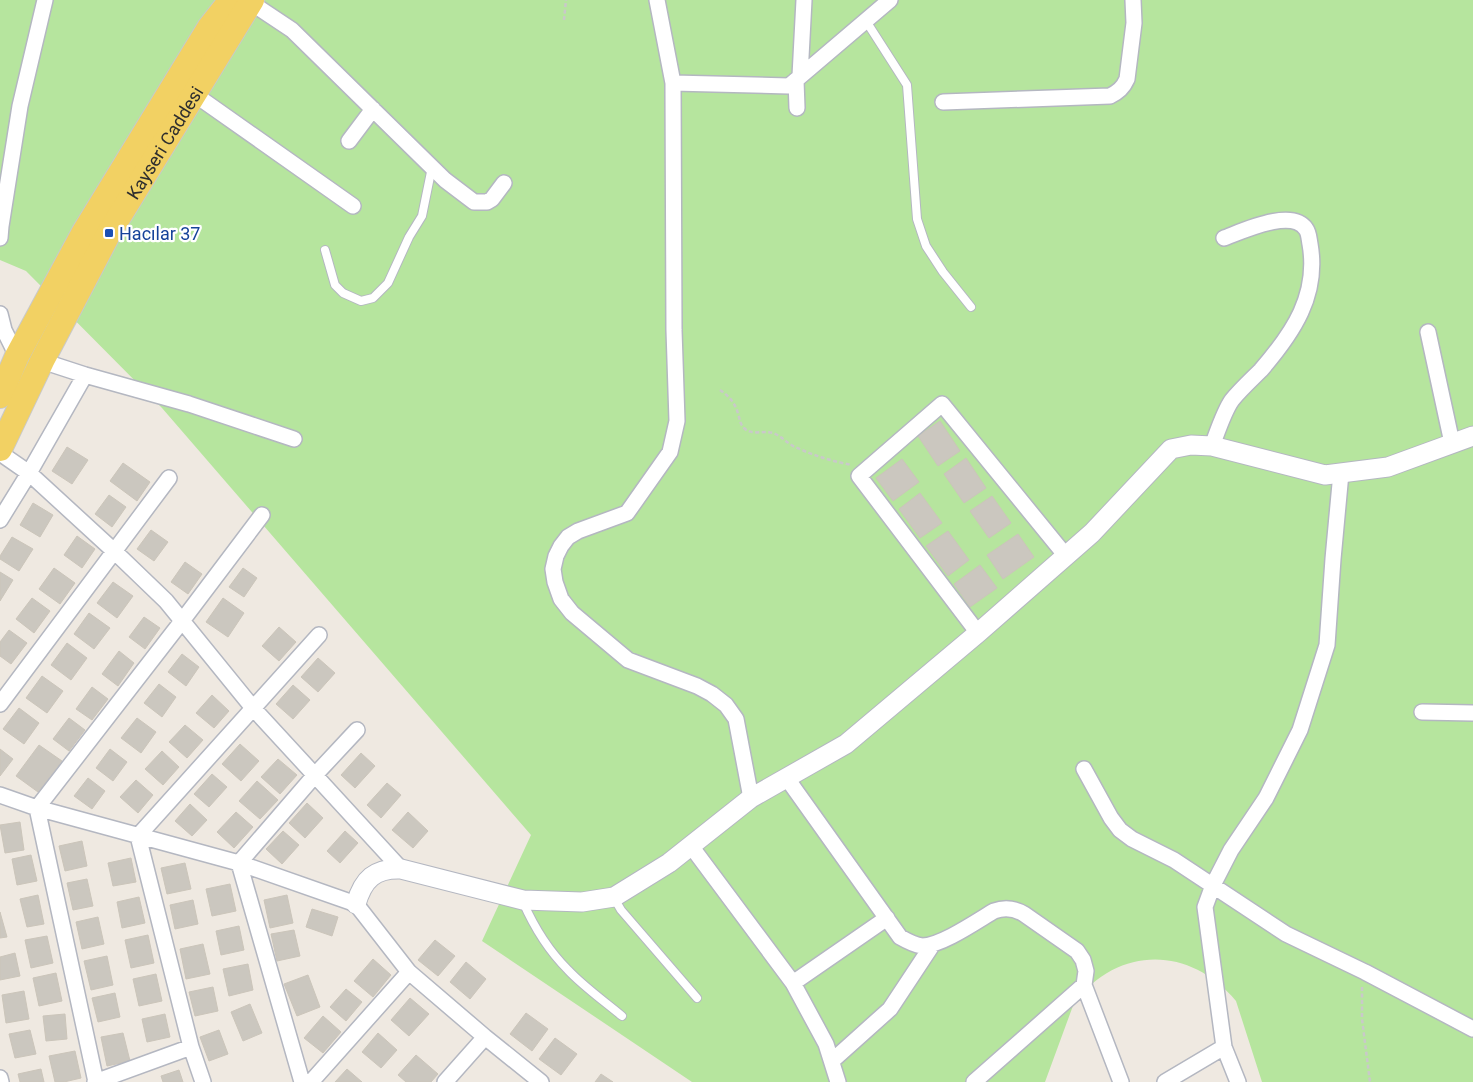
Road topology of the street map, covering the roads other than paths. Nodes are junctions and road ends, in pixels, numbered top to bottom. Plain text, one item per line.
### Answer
1 (45, 0) edge
2 (657, 0) edge
3 (804, 0) edge
4 (890, 0) edge
5 (1133, 0) edge
6 (244, 1) edge
7 (866, 21) junction
8 (798, 78) junction
9 (673, 84) junction
10 (194, 94) junction
11 (943, 102) dead end
12 (797, 108) dead end
13 (373, 109) junction
14 (349, 142) dead end
15 (432, 167) junction
16 (504, 183) dead end
17 (353, 206) dead end
18 (0, 238) edge
19 (1224, 238) dead end
20 (325, 250) dead end
21 (971, 307) dead end
22 (0, 314) edge
23 (2, 332) edge
24 (1428, 332) dead end
25 (17, 356) junction
26 (42, 362) junction
27 (85, 375) junction
28 (0, 396) edge
29 (1473, 436) edge
30 (294, 439) dead end
31 (1452, 444) junction
32 (1212, 446) junction
33 (0, 449) edge
34 (0, 454) edge
35 (29, 473) junction
36 (1341, 473) junction
37 (169, 478) dead end
38 (262, 515) dead end
39 (0, 520) edge
40 (114, 551) junction
41 (1066, 556) junction
42 (182, 621) junction
43 (978, 633) junction
44 (319, 635) dead end
45 (0, 704) edge
46 (253, 708) junction
47 (1422, 712) dead end
48 (1473, 713) edge
49 (357, 730) dead end
50 (1084, 769) dead end
51 (315, 775) junction
52 (786, 777) junction
53 (0, 795) edge
54 (751, 798) junction
55 (36, 808) junction
56 (138, 836) junction
57 (691, 846) junction
58 (239, 863) junction
59 (402, 869) junction
60 (1213, 885) junction
61 (614, 897) junction
62 (523, 900) junction
63 (356, 904) junction
64 (887, 918) junction
65 (933, 944) junction
66 (409, 972) junction
67 (793, 983) junction
68 (1084, 985) junction
69 (698, 998) dead end
70 (622, 1016) dead end
71 (1473, 1029) edge
72 (485, 1037) junction
73 (191, 1047) junction
74 (1224, 1047) junction
75 (832, 1061) junction
76 (0, 1078) edge
77 (1, 1082) edge
78 (95, 1082) edge
79 (203, 1082) edge
80 (302, 1082) edge
81 (311, 1082) edge
82 (445, 1082) edge
83 (541, 1082) edge
84 (838, 1082) edge
85 (974, 1082) edge
86 (1121, 1082) edge
87 (1165, 1082) edge
88 (1238, 1082) edge

1 - 18 street
2 - 9 street
3 - 8 street
4 - 7 street
5 - 11 street
6 - 10 main road, Kayseri Caddesi
6 - 13 street
6 - 25 main road, Kayseri Caddesi
7 - 8 street
7 - 21 lane
8 - 9 street
8 - 12 street
9 - 54 street
10 - 17 street
10 - 26 main road, Kayseri Caddesi
13 - 14 street
13 - 15 street
15 - 16 street
15 - 20 lane
19 - 32 street
22 - 23 street
23 - 25 street
24 - 31 street
25 - 28 main road, Kayseri Caddesi
26 - 27 street
26 - 33 main road, Kayseri Caddesi
27 - 30 street
27 - 35 street
29 - 31 street
31 - 36 street
32 - 36 street
32 - 41 street
34 - 35 street
35 - 39 street
35 - 40 street
36 - 60 street
37 - 40 street
38 - 42 street
40 - 42 street
40 - 45 street
41 - 43 street
41 - 43 street
42 - 46 street
42 - 55 street
43 - 52 street
44 - 46 street
46 - 51 street
46 - 56 street
47 - 48 street
49 - 51 street
50 - 60 street
51 - 58 street
51 - 59 street
52 - 54 street
52 - 64 street
53 - 55 street
54 - 57 street
55 - 56 street
55 - 78 street
56 - 58 street
56 - 73 street
57 - 61 street
57 - 67 street
58 - 63 street
58 - 80 street
59 - 62 street
59 - 63 street
60 - 71 street
60 - 74 street
61 - 62 street
61 - 69 lane
62 - 70 lane
63 - 66 street
64 - 65 street
64 - 67 street
65 - 68 street
65 - 75 street
66 - 72 street
66 - 81 street
67 - 75 street
68 - 85 street
68 - 86 street
72 - 82 street
72 - 83 street
73 - 78 street
73 - 79 street
74 - 87 street
74 - 88 street
75 - 84 street
76 - 77 street

